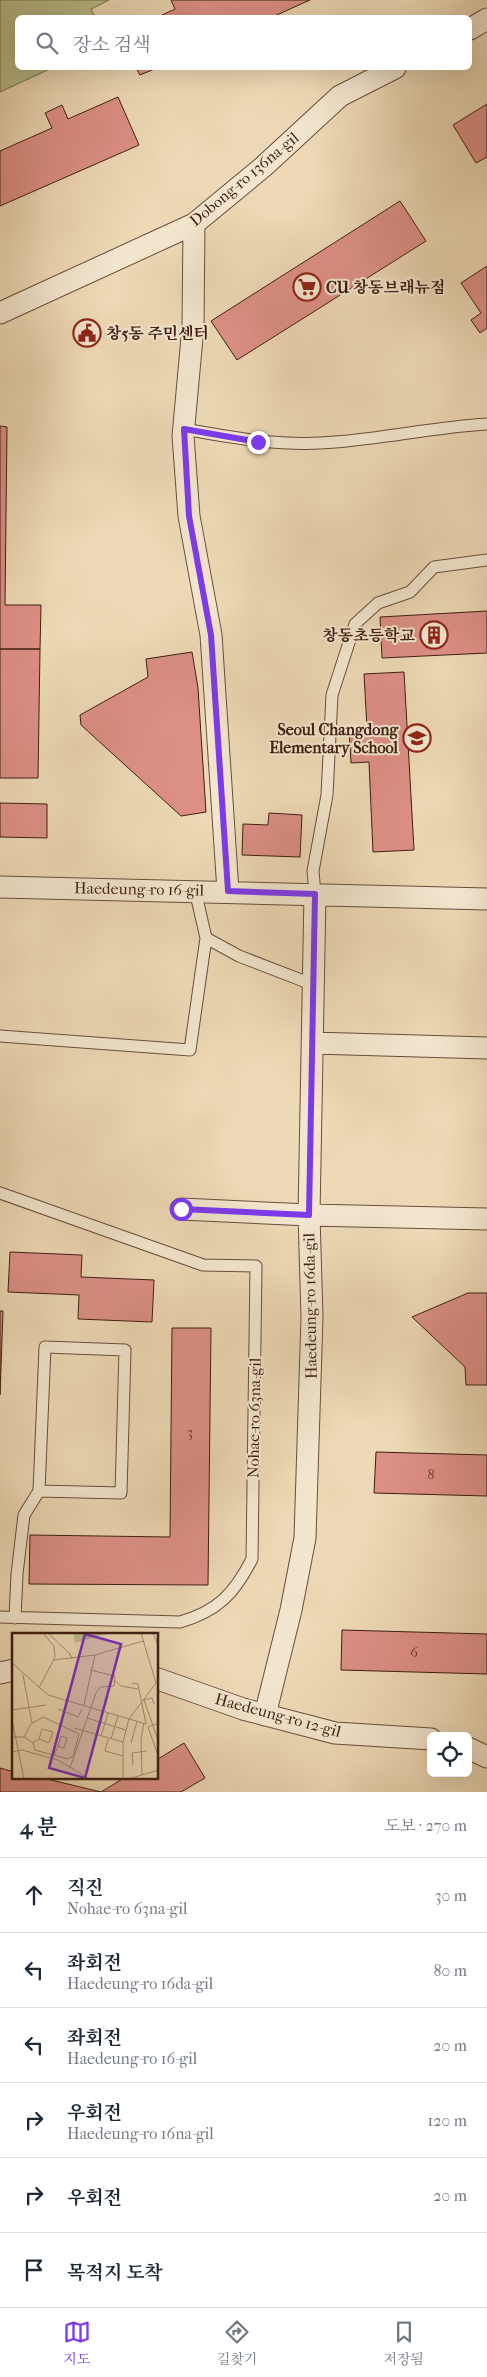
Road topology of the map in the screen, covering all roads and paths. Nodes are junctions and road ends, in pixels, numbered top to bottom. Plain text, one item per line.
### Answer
1 (487, 20) edge
2 (472, 28) edge
3 (391, 70) edge
4 (194, 224) junction
5 (0, 313) edge
6 (487, 424) edge
7 (184, 429) junction
8 (487, 560) edge
9 (0, 887) edge
10 (195, 890) junction
11 (228, 891) junction
12 (315, 894) junction
13 (487, 899) edge
14 (206, 938) junction
15 (314, 985) junction
16 (0, 1036) edge
17 (313, 1043) junction
18 (487, 1048) edge
19 (0, 1193) edge
20 (181, 1209) dead end
21 (309, 1215) junction
22 (487, 1219) edge
23 (39, 1492) junction
24 (0, 1617) edge
25 (15, 1618) junction
26 (159, 1680) edge
27 (265, 1715) junction
28 (427, 1739) edge
29 (472, 1750) edge
30 (487, 1757) edge

1 - 2 street
3 - 4 street, Dobong-ro 136na-gil
4 - 5 street, Dobong-ro 136na-gil
4 - 7 street
6 - 7 lane
7 - 11 street
8 - 12 lane
9 - 10 street, Haedeung-ro 16-gil
10 - 11 street, Haedeung-ro 16-gil
10 - 14 lane
11 - 12 street, Haedeung-ro 16-gil
12 - 13 street, Haedeung-ro 16-gil
12 - 15 street, Haedeung-ro 16da-gil
14 - 15 lane
14 - 16 lane
15 - 17 street, Haedeung-ro 16da-gil
17 - 18 street
17 - 21 street, Haedeung-ro 16da-gil
19 - 25 lane, Nohae-ro 63na-gil
20 - 21 street
21 - 22 street
21 - 27 street, Haedeung-ro 16da-gil
23 - 23 lane
23 - 25 lane
24 - 25 lane, Nohae-ro 63na-gil
26 - 27 street, Haedeung-ro 12-gil
27 - 28 street, Haedeung-ro 12-gil
29 - 30 street

